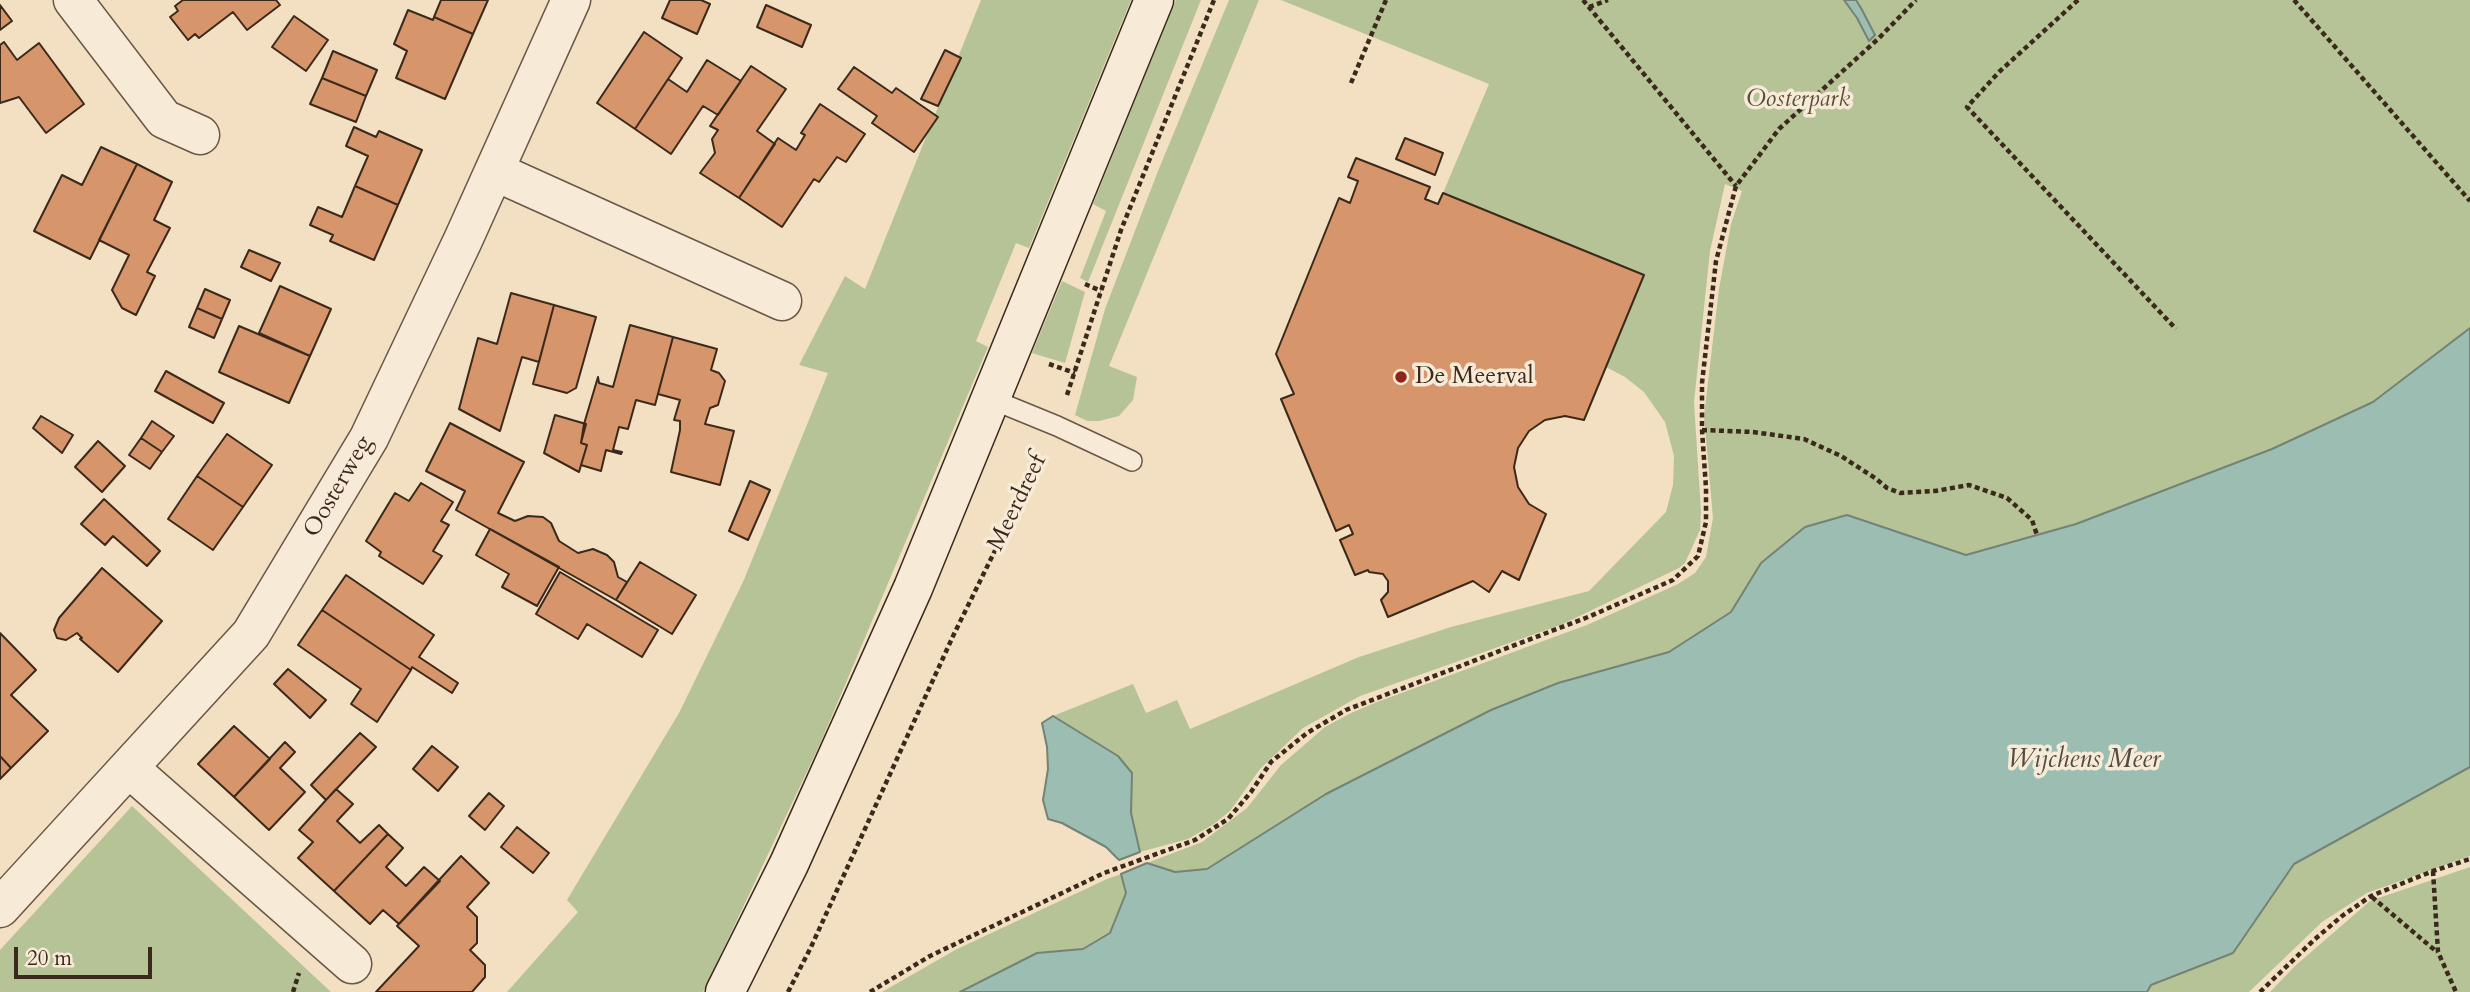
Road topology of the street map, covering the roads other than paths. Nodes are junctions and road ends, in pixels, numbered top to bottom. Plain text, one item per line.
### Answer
1 (73, 0) edge
2 (571, 0) edge
3 (1154, 0) edge
4 (200, 135) dead end
5 (494, 171) junction
6 (782, 301) dead end
7 (991, 399) junction
8 (1132, 461) dead end
9 (130, 769) junction
10 (0, 908) edge
11 (352, 964) dead end
12 (726, 992) edge

1 - 4 street
2 - 5 street, Oosterweg
3 - 7 street
5 - 6 street
5 - 9 street, Oosterweg
7 - 8 lane
7 - 12 street
9 - 10 street, Oosterweg
9 - 11 street

